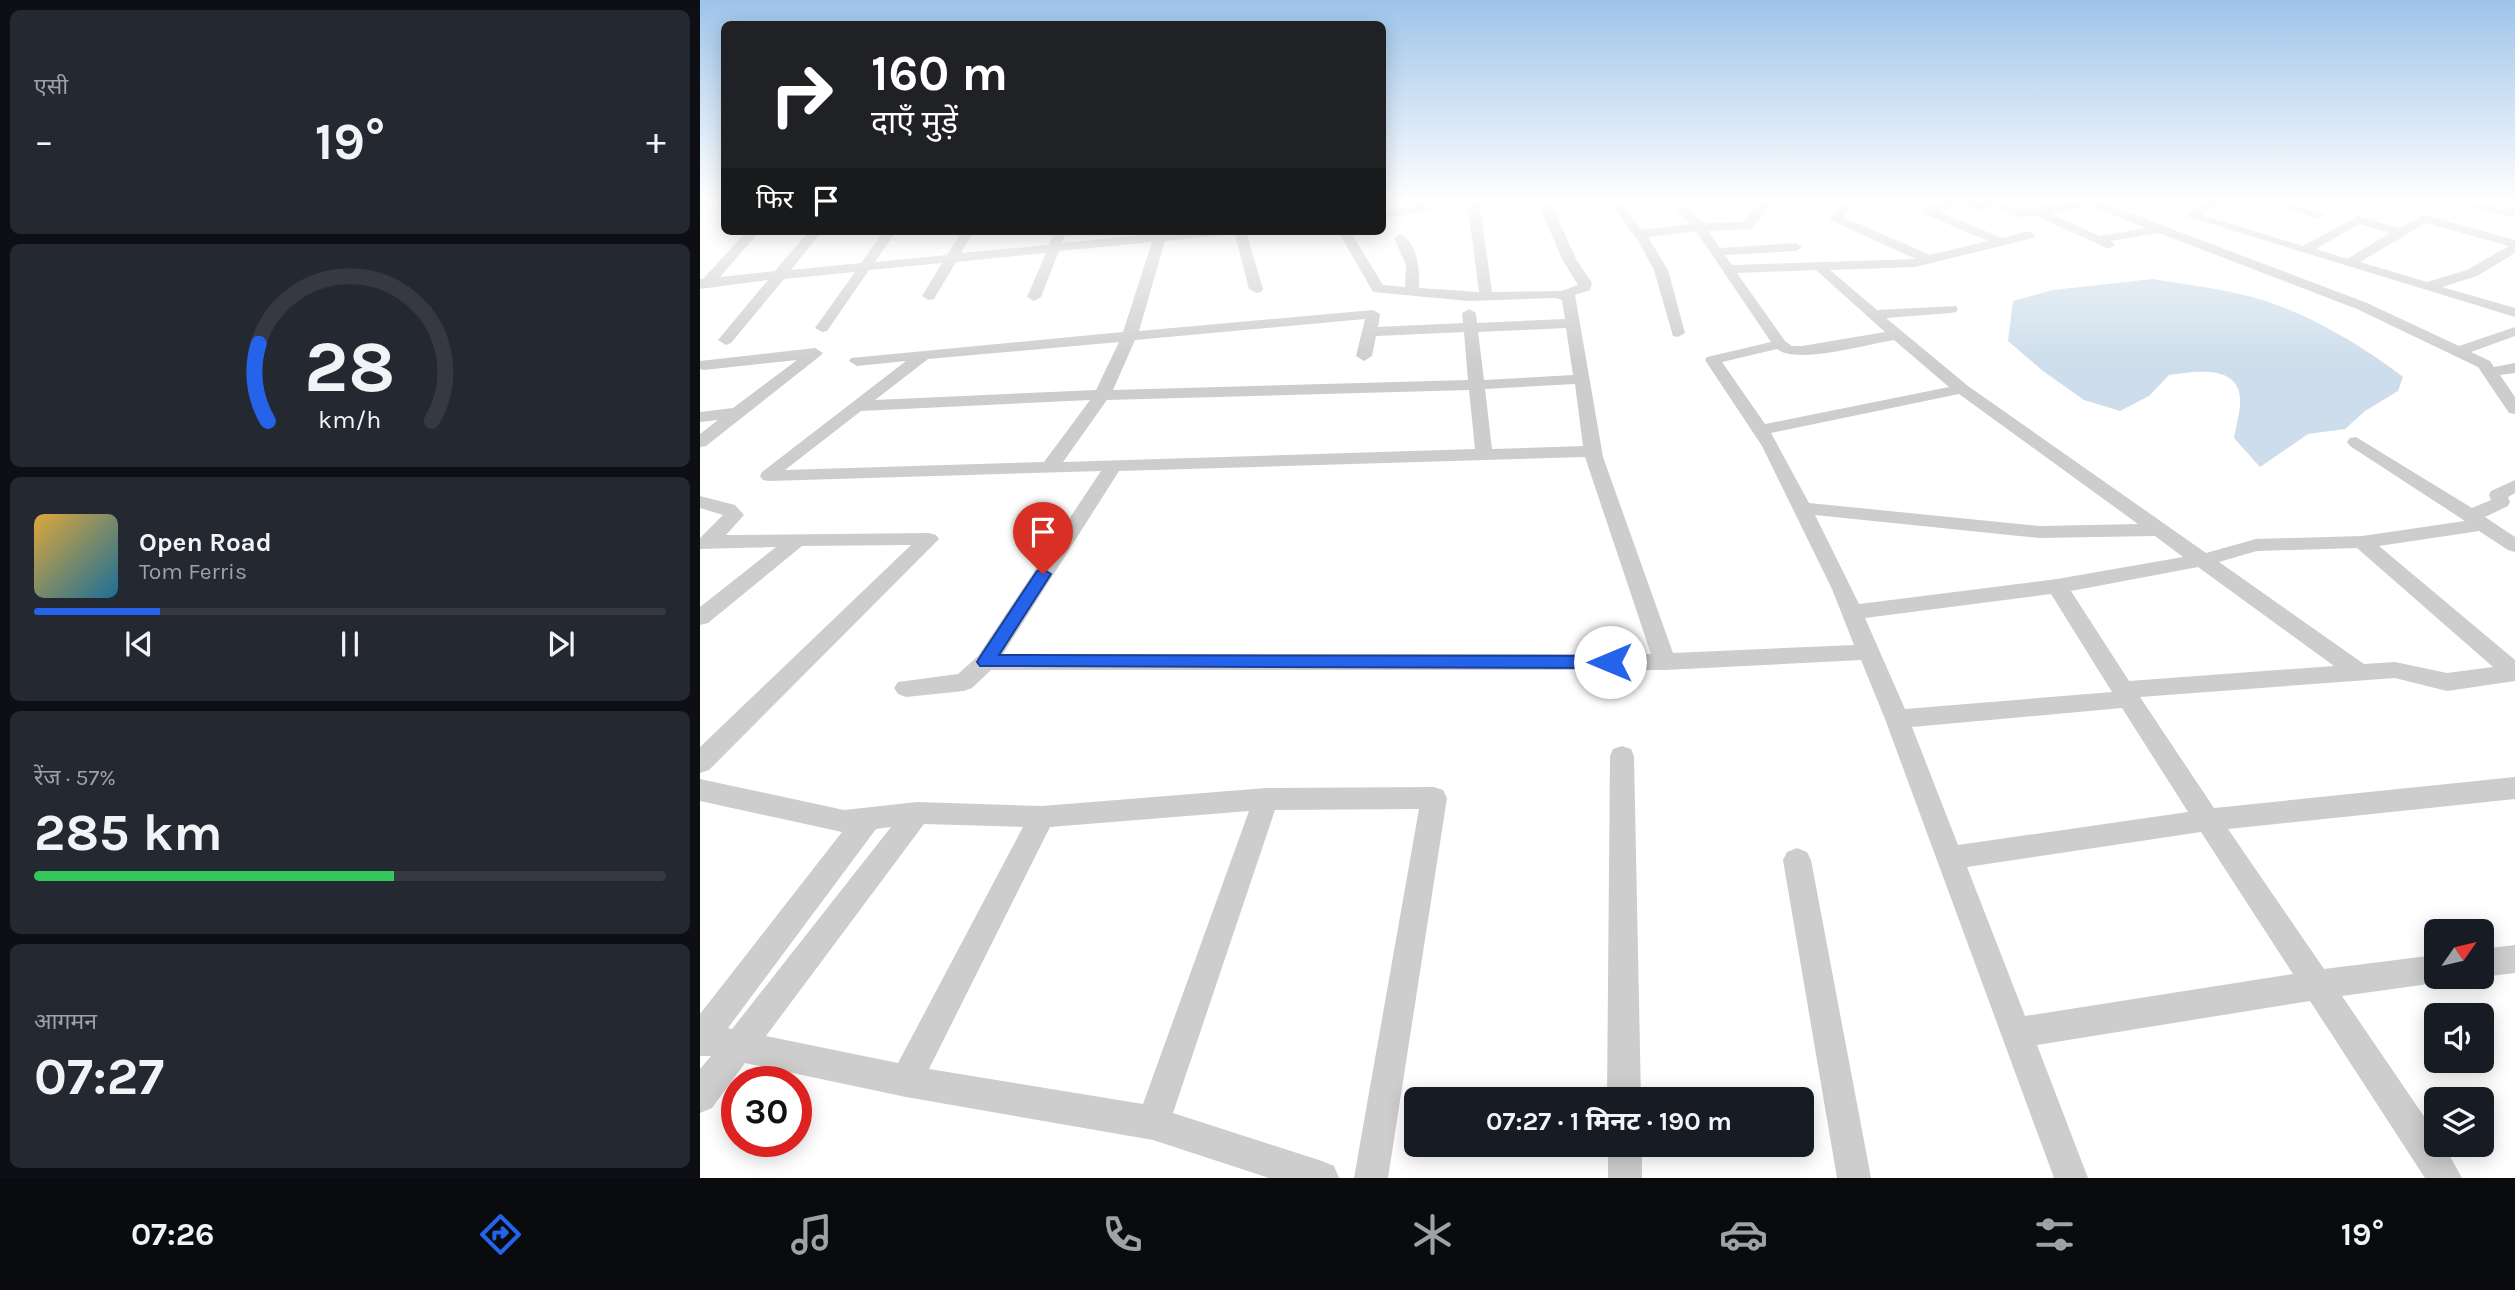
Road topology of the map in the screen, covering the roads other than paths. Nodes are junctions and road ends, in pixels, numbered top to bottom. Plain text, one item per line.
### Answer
1 (731, 255) edge
2 (796, 255) edge
3 (873, 255) edge
4 (956, 255) edge
5 (988, 255) edge
6 (1052, 255) edge
7 (1155, 255) edge
8 (1247, 255) edge
9 (1358, 255) edge
10 (1409, 255) edge
11 (1480, 255) edge
12 (1567, 255) edge
13 (1652, 255) edge
14 (1720, 255) edge
15 (1917, 255) edge
16 (1948, 255) edge
17 (2228, 255) edge
18 (2322, 255) edge
19 (2363, 255) edge
20 (2501, 255) edge
21 (954, 258) junction
22 (1928, 260) junction
23 (2349, 263) junction
24 (1819, 266) junction
25 (865, 267) junction
26 (1730, 269) junction
27 (780, 275) junction
28 (703, 285) edge
29 (2430, 286) junction
30 (1256, 289) dead end
31 (1378, 289) junction
32 (1412, 292) junction
33 (1563, 295) junction
34 (929, 296) dead end
35 (1486, 296) junction
36 (1034, 297) dead end
37 (1468, 297) junction
38 (1951, 309) dead end
39 (2515, 313) edge
40 (1373, 314) junction
41 (1873, 315) junction
42 (1573, 323) junction
43 (1470, 327) junction
44 (822, 328) dead end
45 (2515, 331) edge
46 (1369, 332) junction
47 (1678, 333) dead end
48 (1130, 335) junction
49 (1897, 335) junction
50 (726, 340) dead end
51 (1780, 344) junction
52 (2457, 352) junction
53 (925, 354) junction
54 (1364, 356) dead end
55 (857, 361) dead end
56 (704, 365) dead end
57 (2515, 368) edge
58 (2493, 378) junction
59 (1582, 379) junction
60 (1475, 385) junction
61 (1962, 389) junction
62 (2515, 391) edge
63 (1102, 395) junction
64 (856, 406) junction
65 (2515, 410) edge
66 (738, 412) junction
67 (700, 417) edge
68 (1759, 430) junction
69 (700, 442) edge
70 (2356, 443) dead end
71 (1593, 450) junction
72 (1483, 454) junction
73 (1114, 465) junction
74 (1050, 467) junction
75 (2515, 486) edge
76 (700, 502) edge
77 (1801, 508) junction
78 (2476, 520) junction
79 (2161, 530) junction
80 (797, 540) junction
81 (2362, 542) junction
82 (705, 544) edge
83 (2515, 546) edge
84 (2203, 560) junction
85 (2057, 586) junction
86 (1851, 612) junction
87 (700, 618) edge
88 (1869, 652) junction
89 (986, 662) junction
90 (1665, 662) junction
91 (2359, 672) junction
92 (2515, 672) edge
93 (906, 688) dead end
94 (2126, 694) junction
95 (1898, 719) junction
96 (1622, 756) dead end
97 (700, 763) edge
98 (2515, 788) edge
99 (700, 790) edge
100 (1266, 799) junction
101 (916, 813) junction
102 (869, 817) junction
103 (1042, 817) junction
104 (2208, 820) junction
105 (1950, 858) junction
106 (1797, 860) dead end
107 (2515, 959) edge
108 (2494, 962) edge
109 (2424, 972) edge
110 (2317, 985) junction
111 (2016, 1033) junction
112 (700, 1039) edge
113 (738, 1046) junction
114 (906, 1081) junction
115 (1625, 1087) edge
116 (700, 1096) edge
117 (1153, 1123) junction
118 (1625, 1157) edge
119 (1322, 1178) edge
120 (1371, 1178) edge
121 (1625, 1178) edge
122 (1854, 1178) edge
123 (2071, 1178) edge
124 (2445, 1178) edge

1 - 28 street
2 - 27 street
3 - 25 street
4 - 21 street
5 - 21 street
6 - 36 street
7 - 48 street
8 - 30 street
9 - 31 street
10 - 32 street
11 - 35 street
12 - 33 street
13 - 47 street
14 - 26 street
15 - 22 street
16 - 22 street
17 - 52 street
18 - 23 street
19 - 23 street
20 - 29 street
21 - 25 street
21 - 34 street
22 - 24 street
23 - 29 street
24 - 26 street
24 - 41 street
25 - 27 street
25 - 44 street
26 - 51 street
27 - 28 street
27 - 50 street
29 - 39 street
31 - 32 street
31 - 40 street
32 - 37 street
33 - 35 street
33 - 42 street
35 - 37 street
37 - 43 street
38 - 41 street
40 - 46 street
40 - 48 street
41 - 49 street
42 - 43 street
42 - 59 street
43 - 46 street
43 - 60 street
45 - 52 street
46 - 54 street
48 - 53 street
48 - 63 street
49 - 51 street
49 - 61 street
51 - 68 street
52 - 58 street
53 - 55 street
53 - 64 street
56 - 66 street
57 - 58 street
58 - 62 street
58 - 65 street
59 - 60 street
59 - 71 street
60 - 63 street
60 - 72 street
61 - 68 street
61 - 79 street
63 - 64 street
63 - 74 street
64 - 74 street
66 - 67 street
66 - 69 street
68 - 77 street
70 - 78 street
71 - 72 street
71 - 90 street
72 - 73 street
73 - 74 street
73 - 89 street
75 - 78 street
76 - 82 street
77 - 79 street
77 - 86 street
78 - 81 street
78 - 83 street
79 - 84 street
80 - 82 street
80 - 87 street
80 - 97 street
81 - 84 street
81 - 92 street
84 - 85 street
84 - 91 street
85 - 86 street
85 - 94 street
86 - 88 street
88 - 90 street
88 - 95 street
89 - 90 street
89 - 93 street
91 - 92 street
91 - 94 street
94 - 95 street
94 - 104 street
95 - 105 street
96 - 115 street
98 - 104 street
99 - 102 street
100 - 103 street
100 - 117 street
100 - 120 street
101 - 102 street
101 - 103 street
101 - 113 street
102 - 112 street
103 - 114 street
104 - 105 street
104 - 110 street
105 - 111 street
106 - 122 street
107 - 108 street
109 - 110 street
110 - 111 street
110 - 124 street
111 - 123 street
112 - 113 street
113 - 114 street
113 - 116 street
114 - 117 street
117 - 119 street
118 - 121 street

